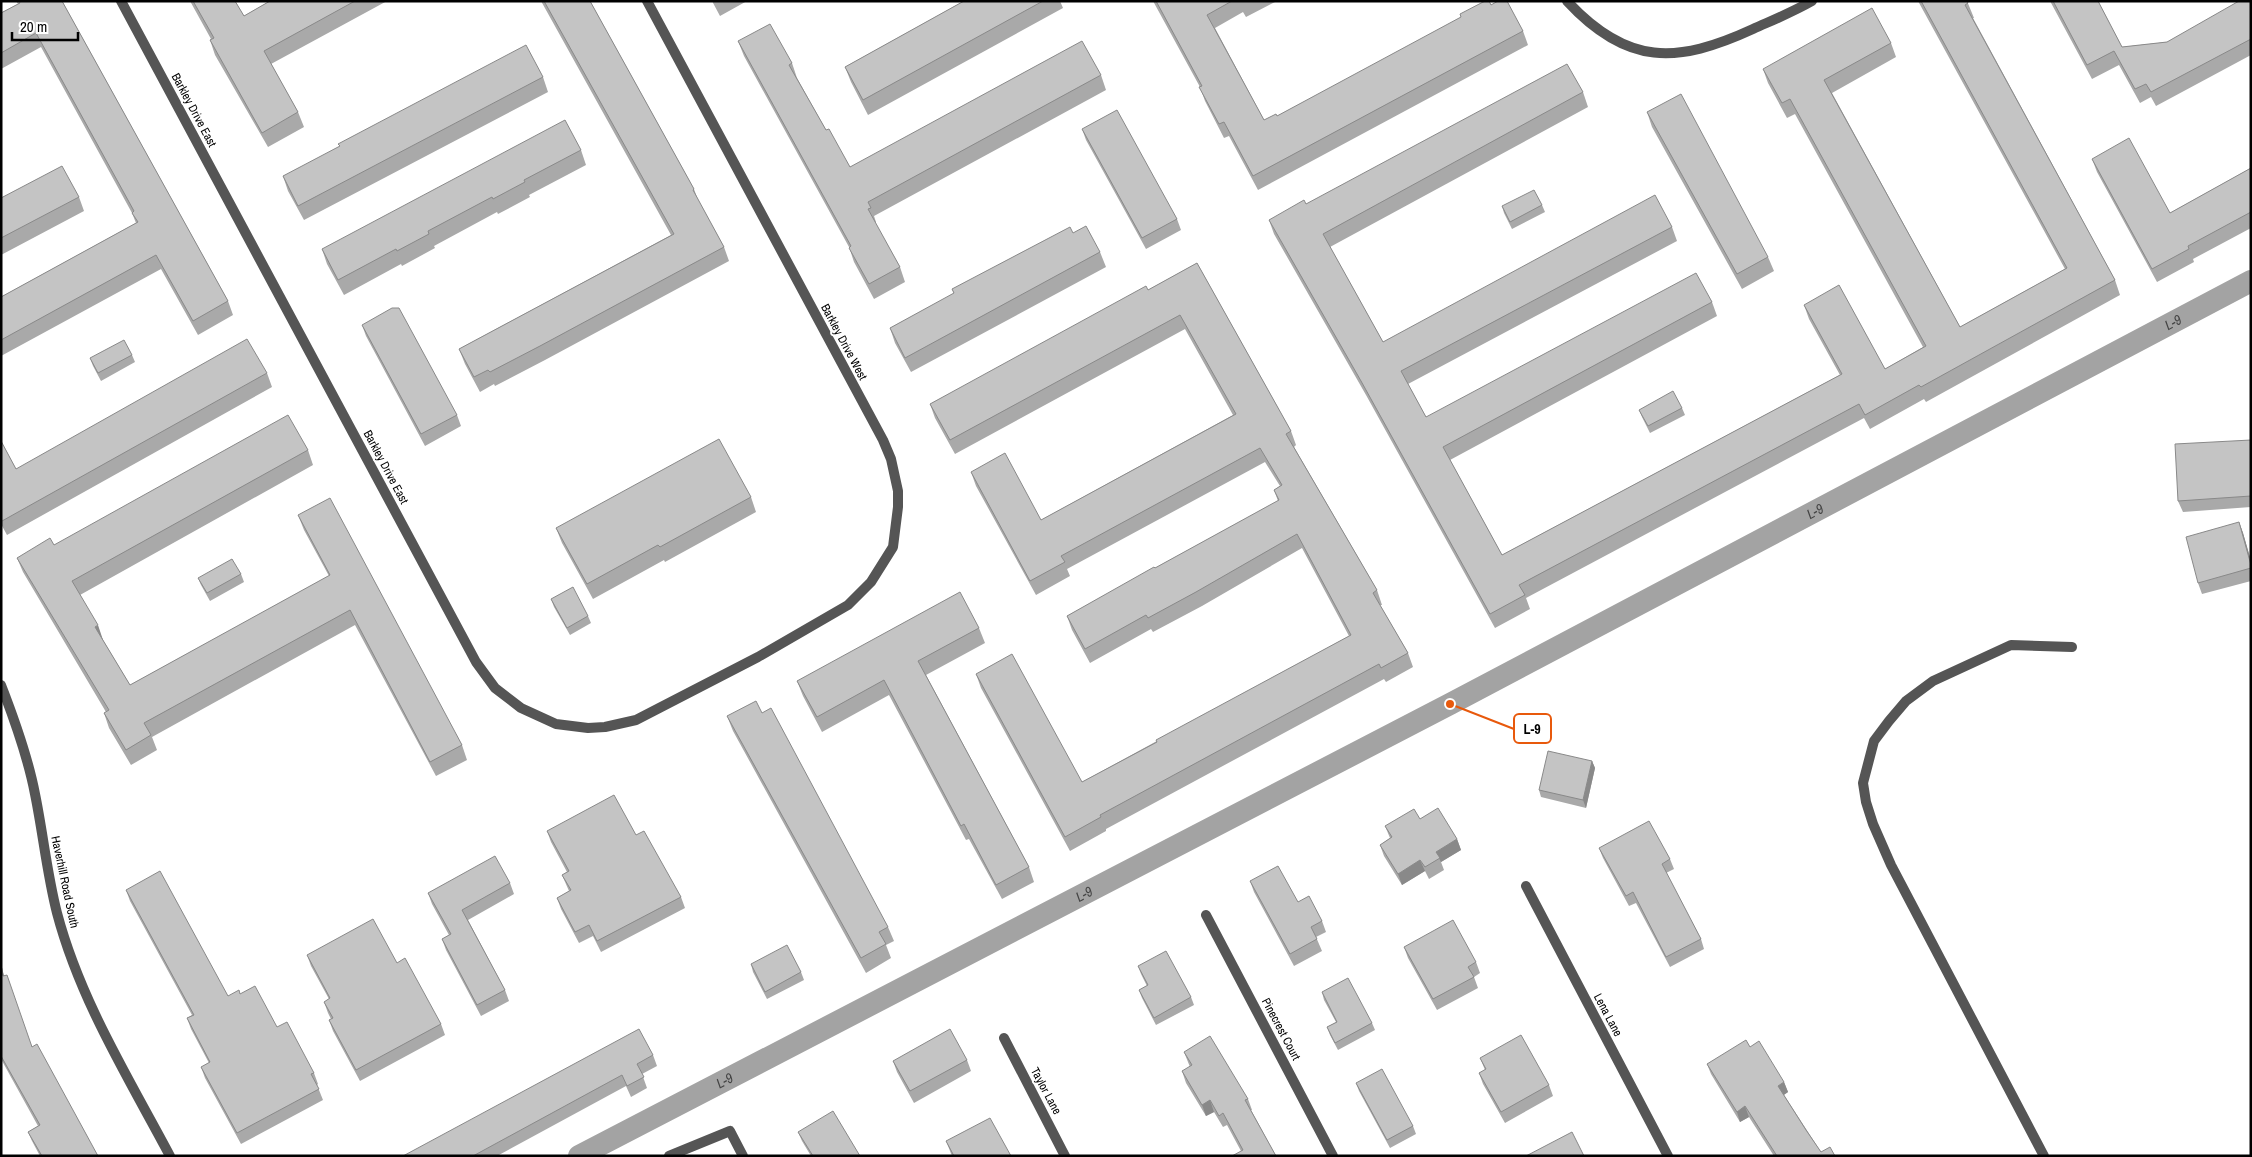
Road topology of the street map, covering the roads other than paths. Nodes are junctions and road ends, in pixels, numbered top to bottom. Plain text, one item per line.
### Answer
1 (121, 1) edge
2 (647, 1) edge
3 (1567, 1) edge
4 (1812, 1) edge
5 (2072, 646) dead end
6 (758, 657) joint
7 (1, 685) edge
8 (1526, 886) dead end
9 (1206, 915) dead end
10 (1004, 1038) dead end
11 (170, 1156) edge
12 (669, 1156) edge
13 (742, 1156) edge
14 (1066, 1156) edge
15 (1333, 1156) edge
16 (1668, 1156) edge
17 (2044, 1156) edge

1 - 6 street, Barkley Drive East
2 - 6 street, Barkley Drive West
3 - 4 street
5 - 17 street
7 - 11 street, Haverhill Road South
8 - 16 street, Lena Lane
9 - 15 street, Pinecrest Court
10 - 14 street, Taylor Lane
12 - 13 street

